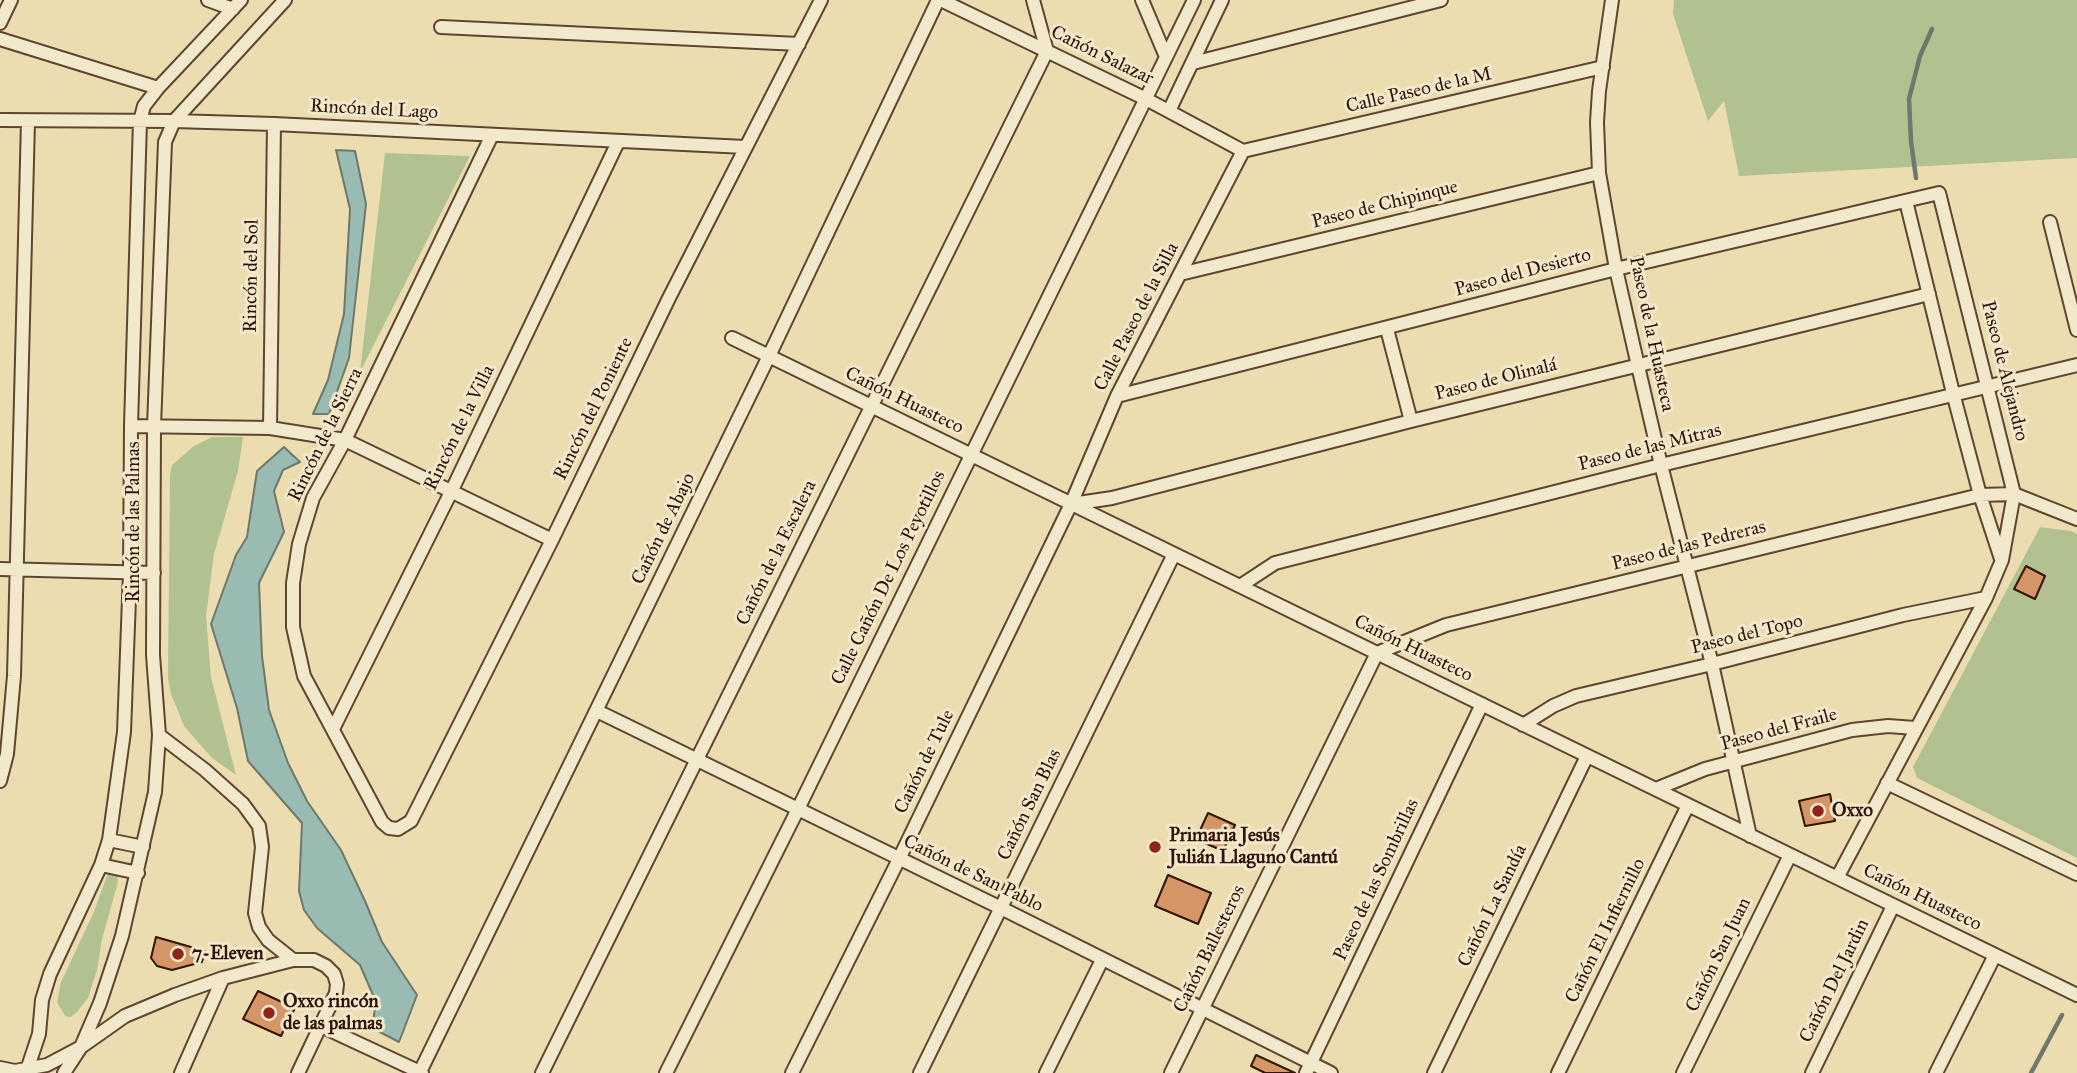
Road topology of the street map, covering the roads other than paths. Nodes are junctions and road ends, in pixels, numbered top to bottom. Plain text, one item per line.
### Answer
1 (11, 0) edge
2 (208, 0) edge
3 (285, 0) edge
4 (821, 0) edge
5 (939, 0) edge
6 (1033, 0) edge
7 (1142, 0) edge
8 (1194, 0) edge
9 (1222, 0) edge
10 (1441, 0) edge
11 (1612, 0) edge
12 (237, 4) edge
13 (0, 23) edge
14 (441, 27) dead end
15 (0, 38) edge
16 (799, 44) junction
17 (1047, 51) junction
18 (1166, 57) junction
19 (1193, 63) junction
20 (1603, 67) junction
21 (158, 88) junction
22 (1146, 99) junction
23 (1169, 111) junction
24 (0, 120) edge
25 (28, 121) junction
26 (140, 121) junction
27 (174, 121) junction
28 (274, 124) junction
29 (492, 135) junction
30 (618, 142) junction
31 (746, 147) junction
32 (1243, 151) junction
33 (1600, 173) junction
34 (1939, 193) joint
35 (1906, 201) junction
36 (2050, 222) dead end
37 (1616, 269) junction
38 (1180, 274) junction
39 (1929, 294) junction
40 (1387, 329) junction
41 (2077, 330) edge
42 (732, 338) dead end
43 (769, 356) junction
44 (2077, 365) edge
45 (1638, 366) junction
46 (1987, 385) junction
47 (1953, 393) junction
48 (1117, 396) junction
49 (870, 406) junction
50 (1411, 421) junction
51 (131, 426) junction
52 (154, 426) junction
53 (270, 428) junction
54 (345, 440) junction
55 (971, 455) junction
56 (1661, 465) junction
57 (452, 489) junction
58 (2014, 494) junction
59 (1980, 495) junction
60 (1071, 504) junction
61 (2076, 516) edge
62 (552, 540) junction
63 (1174, 554) junction
64 (2001, 560) junction
65 (1687, 566) junction
66 (0, 569) edge
67 (16, 569) junction
68 (130, 572) junction
69 (154, 573) junction
70 (1240, 586) junction
71 (1986, 598) junction
72 (1377, 653) junction
73 (1712, 664) junction
74 (1482, 704) junction
75 (597, 711) junction
76 (1523, 725) junction
77 (1915, 728) junction
78 (332, 729) junction
79 (159, 735) junction
80 (1587, 756) junction
81 (698, 761) junction
82 (1735, 762) junction
83 (0, 781) edge
84 (1887, 783) junction
85 (1657, 789) junction
86 (1688, 805) junction
87 (798, 809) junction
88 (398, 829) joint
89 (1750, 836) junction
90 (108, 840) junction
91 (143, 848) junction
92 (1790, 855) junction
93 (899, 859) junction
94 (101, 864) junction
95 (138, 873) junction
96 (2077, 874) edge
97 (1837, 878) junction
98 (1893, 906) junction
99 (1001, 908) junction
100 (1994, 955) junction
101 (293, 960) junction
102 (1102, 960) junction
103 (223, 978) junction
104 (2077, 996) edge
105 (1202, 1009) junction
106 (321, 1026) junction
107 (81, 1047) junction
108 (0, 1068) edge
109 (1309, 1068) edge
110 (27, 1071) edge
111 (64, 1073) edge
112 (181, 1073) edge
113 (298, 1073) edge
114 (421, 1073) edge
115 (542, 1073) edge
116 (666, 1073) edge
117 (792, 1073) edge
118 (919, 1073) edge
119 (1046, 1073) edge
120 (1171, 1073) edge
121 (1331, 1073) edge
122 (1434, 1073) edge
123 (1558, 1073) edge
124 (1683, 1073) edge
125 (1812, 1073) edge
126 (1936, 1073) edge

1 - 13 street
2 - 12 street
3 - 27 street, Rincón de las Palmas
4 - 16 street, Rincón del Poniente
5 - 17 street, Cañón Salazar
5 - 43 street, Cañón de Abajo
6 - 17 street
7 - 18 street
8 - 18 street, Calle Cañón De Los Peyotillos
9 - 19 street
10 - 19 street
11 - 20 street, Paseo de la Huasteca
12 - 21 street, Rincón de las Palmas
14 - 16 street
15 - 21 street
16 - 31 street, Rincón del Poniente
17 - 22 street, Cañón Salazar
17 - 49 street, Cañón de la Escalera
18 - 22 street, Calle Cañón De Los Peyotillos
19 - 23 street
20 - 32 street, Calle Paseo de la M
20 - 33 street, Paseo de la Huasteca
21 - 26 street, Rincón de las Palmas
22 - 23 street, Cañón Salazar
22 - 55 street, Calle Cañón De Los Peyotillos
23 - 32 street, Cañón Salazar
24 - 25 street, Rincón del Lago
25 - 26 street, Rincón del Lago
25 - 67 street
26 - 27 street, Rincón del Lago
26 - 51 street, Rincón de las Palmas
27 - 28 street, Rincón del Lago
27 - 52 street, Rincón de las Palmas
28 - 29 street, Rincón del Lago
28 - 53 street, Rincón del Sol
29 - 30 street, Rincón del Lago
29 - 54 street, Rincón de la Sierra
30 - 31 street, Rincón del Lago
30 - 57 street, Rincón de la Villa
31 - 62 street, Rincón del Poniente
32 - 38 street, Calle Paseo de la Silla
33 - 37 street, Paseo de la Huasteca
33 - 38 street, Paseo de Chipinque
34 - 35 street, Paseo del Desierto
34 - 46 street, Paseo de Alejandro
35 - 37 street, Paseo del Desierto
35 - 39 street
36 - 41 street
37 - 40 street, Paseo del Desierto
37 - 45 street, Paseo de la Huasteca
38 - 48 street, Calle Paseo de la Silla
39 - 45 street, Paseo de Olinalá
39 - 47 street
40 - 48 street, Paseo del Desierto
40 - 50 street
42 - 43 street, Cañón Huasteco
43 - 49 street, Cañón Huasteco
43 - 75 street, Cañón de Abajo
44 - 46 street, Paseo de las Mitras
45 - 50 street, Paseo de Olinalá
45 - 56 street, Paseo de la Huasteca
46 - 47 street, Paseo de las Mitras
46 - 58 street, Paseo de Alejandro
47 - 56 street, Paseo de las Mitras
47 - 59 street
48 - 60 street, Calle Paseo de la Silla
49 - 55 street, Cañón Huasteco
49 - 81 street, Cañón de la Escalera
50 - 60 street, Paseo de Olinalá
51 - 52 street
51 - 68 street, Rincón de las Palmas
52 - 53 street
52 - 69 street, Rincón de las Palmas
53 - 54 street
54 - 57 street
54 - 78 street, Rincón de la Sierra
55 - 60 street, Cañón Huasteco
55 - 87 street, Calle Cañón De Los Peyotillos
56 - 65 street, Paseo de la Huasteca
56 - 70 street, Paseo de las Mitras
57 - 62 street
57 - 78 street, Rincón de la Villa
58 - 59 street, Paseo de las Pedreras
58 - 61 street
58 - 64 street, Paseo de Alejandro
59 - 64 street
59 - 65 street, Paseo de las Pedreras
60 - 63 street, Cañón Huasteco
60 - 93 street, Cañón de Tule
62 - 88 street, Rincón del Poniente
63 - 70 street, Cañón Huasteco
63 - 99 street, Cañón San Blas
64 - 71 street, Paseo de Alejandro
65 - 72 street, Paseo de las Pedreras
65 - 73 street, Paseo de la Huasteca
66 - 67 street
67 - 68 street
67 - 83 street
68 - 69 street
68 - 90 street, Rincón de las Palmas
69 - 79 street, Rincón de las Palmas
70 - 72 street, Cañón Huasteco
71 - 73 street, Paseo del Topo
71 - 77 street, Paseo de Alejandro
72 - 74 street, Cañón Huasteco
72 - 105 street, Cañón Ballesteros
73 - 76 street, Paseo del Topo
73 - 82 street, Paseo de la Huasteca
74 - 76 street, Cañón Huasteco
74 - 109 street, Paseo de las Sombrillas
75 - 81 street, Cañón de San Pablo
75 - 114 street, Cañón de Abajo
76 - 80 street, Cañón Huasteco
77 - 82 street, Paseo del Fraile
77 - 84 street, Paseo de Alejandro
78 - 88 street, Rincón de la Sierra
79 - 91 street, Rincón de las Palmas
79 - 101 street
80 - 85 street, Cañón Huasteco
80 - 122 street, Cañón La Sandía
81 - 87 street, Cañón de San Pablo
81 - 115 street, Cañón de la Escalera
82 - 85 street, Paseo del Fraile
82 - 89 street, Paseo de la Huasteca
84 - 96 street
84 - 97 street, Paseo de Alejandro
85 - 86 street, Cañón Huasteco
86 - 89 street, Cañón Huasteco
86 - 123 street, Cañón El Infiernillo
87 - 93 street, Cañón de San Pablo
87 - 116 street, Calle Cañón De Los Peyotillos
89 - 92 street, Cañón Huasteco
90 - 91 street
90 - 94 street, Rincón de las Palmas
91 - 95 street, Rincón de las Palmas
92 - 97 street, Cañón Huasteco
92 - 124 street, Cañón San Juan
93 - 99 street, Cañón de San Pablo
93 - 117 street, Cañón de Tule
94 - 95 street
94 - 110 street, Rincón de las Palmas
95 - 107 street, Rincón de las Palmas
97 - 98 street, Cañón Huasteco
98 - 100 street, Cañón Huasteco
98 - 125 street, Cañón Del Jardin
99 - 102 street, Cañón de San Pablo
99 - 118 street, Cañón San Blas
100 - 104 street, Cañón Huasteco
100 - 126 street
101 - 103 street
101 - 106 street
102 - 105 street, Cañón de San Pablo
102 - 119 street
103 - 107 street
103 - 112 street
105 - 109 street, Cañón de San Pablo
105 - 120 street, Cañón Ballesteros
106 - 113 street
106 - 114 street
107 - 110 street
107 - 111 street, Rincón de las Palmas
108 - 110 street
109 - 121 street, Cañón de San Pablo

